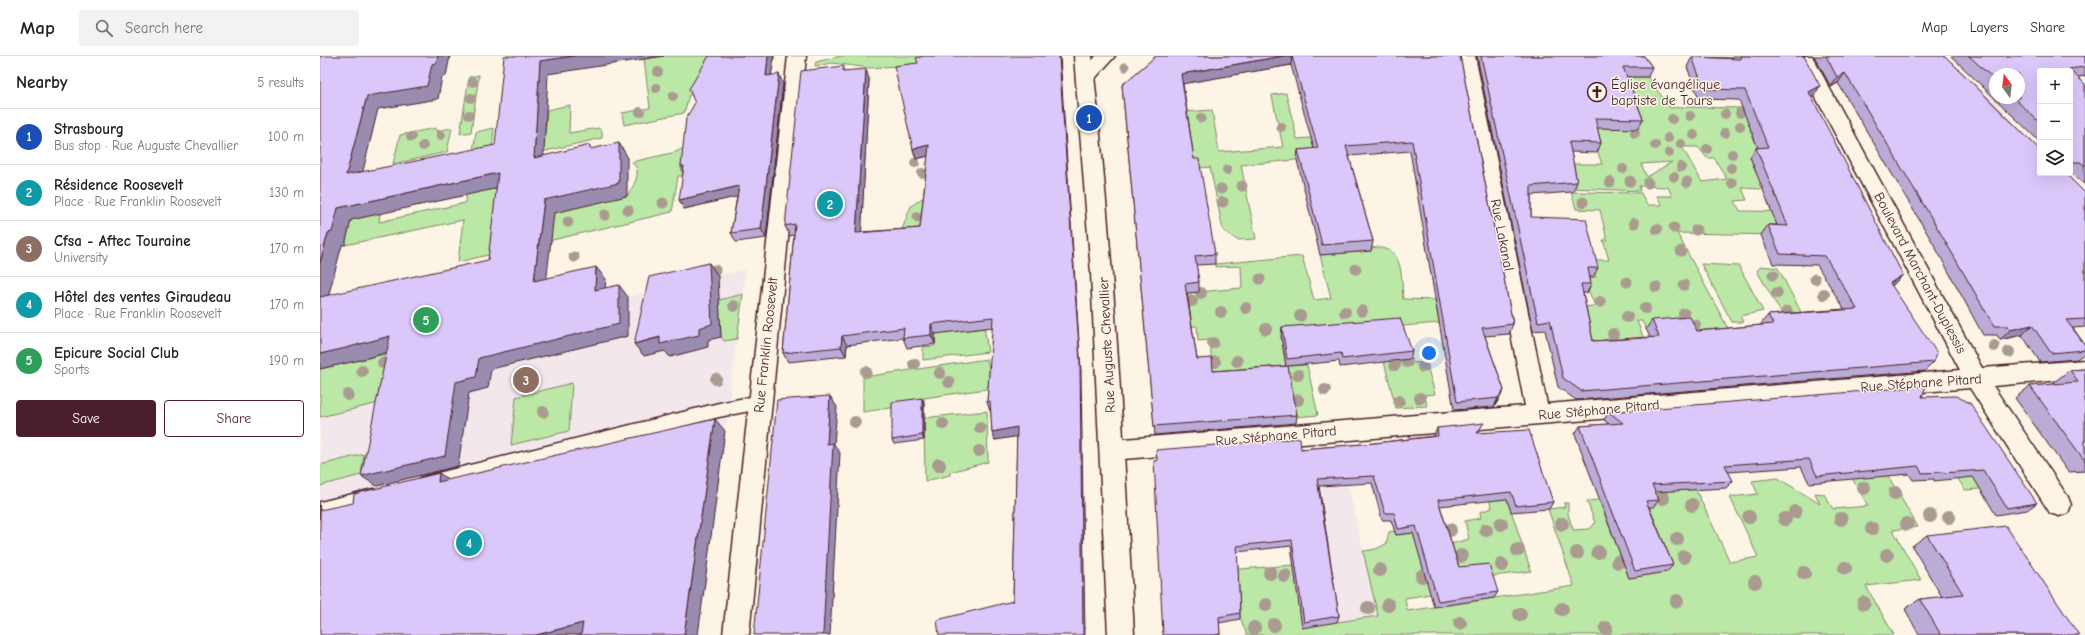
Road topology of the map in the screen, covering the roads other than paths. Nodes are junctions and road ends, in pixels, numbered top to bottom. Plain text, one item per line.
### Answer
1 (797, 56) edge
2 (1083, 56) edge
3 (1106, 56) edge
4 (1466, 56) edge
5 (1803, 56) edge
6 (1085, 79) junction
7 (2085, 369) edge
8 (1976, 379) junction
9 (760, 402) junction
10 (1538, 415) junction
11 (1112, 450) junction
12 (412, 487) edge
13 (389, 493) edge
14 (2059, 505) dead end
15 (320, 510) edge
16 (736, 635) edge
17 (1121, 635) edge

1 - 9 street, Rue Franklin Roosevelt
2 - 6 street, Rue Auguste Chevallier
3 - 6 street
4 - 10 street, Rue Lakanal
5 - 8 street, Boulevard Marchant-Duplessis
6 - 11 street, Rue Auguste Chevallier
7 - 8 street, Rue Stéphane Pitard
8 - 10 street, Rue Stéphane Pitard
8 - 14 street, Boulevard Marchant-Duplessis
9 - 12 lane
9 - 16 street, Rue Franklin Roosevelt
10 - 11 street, Rue Stéphane Pitard
11 - 17 street, Rue Auguste Chevallier
13 - 15 lane

